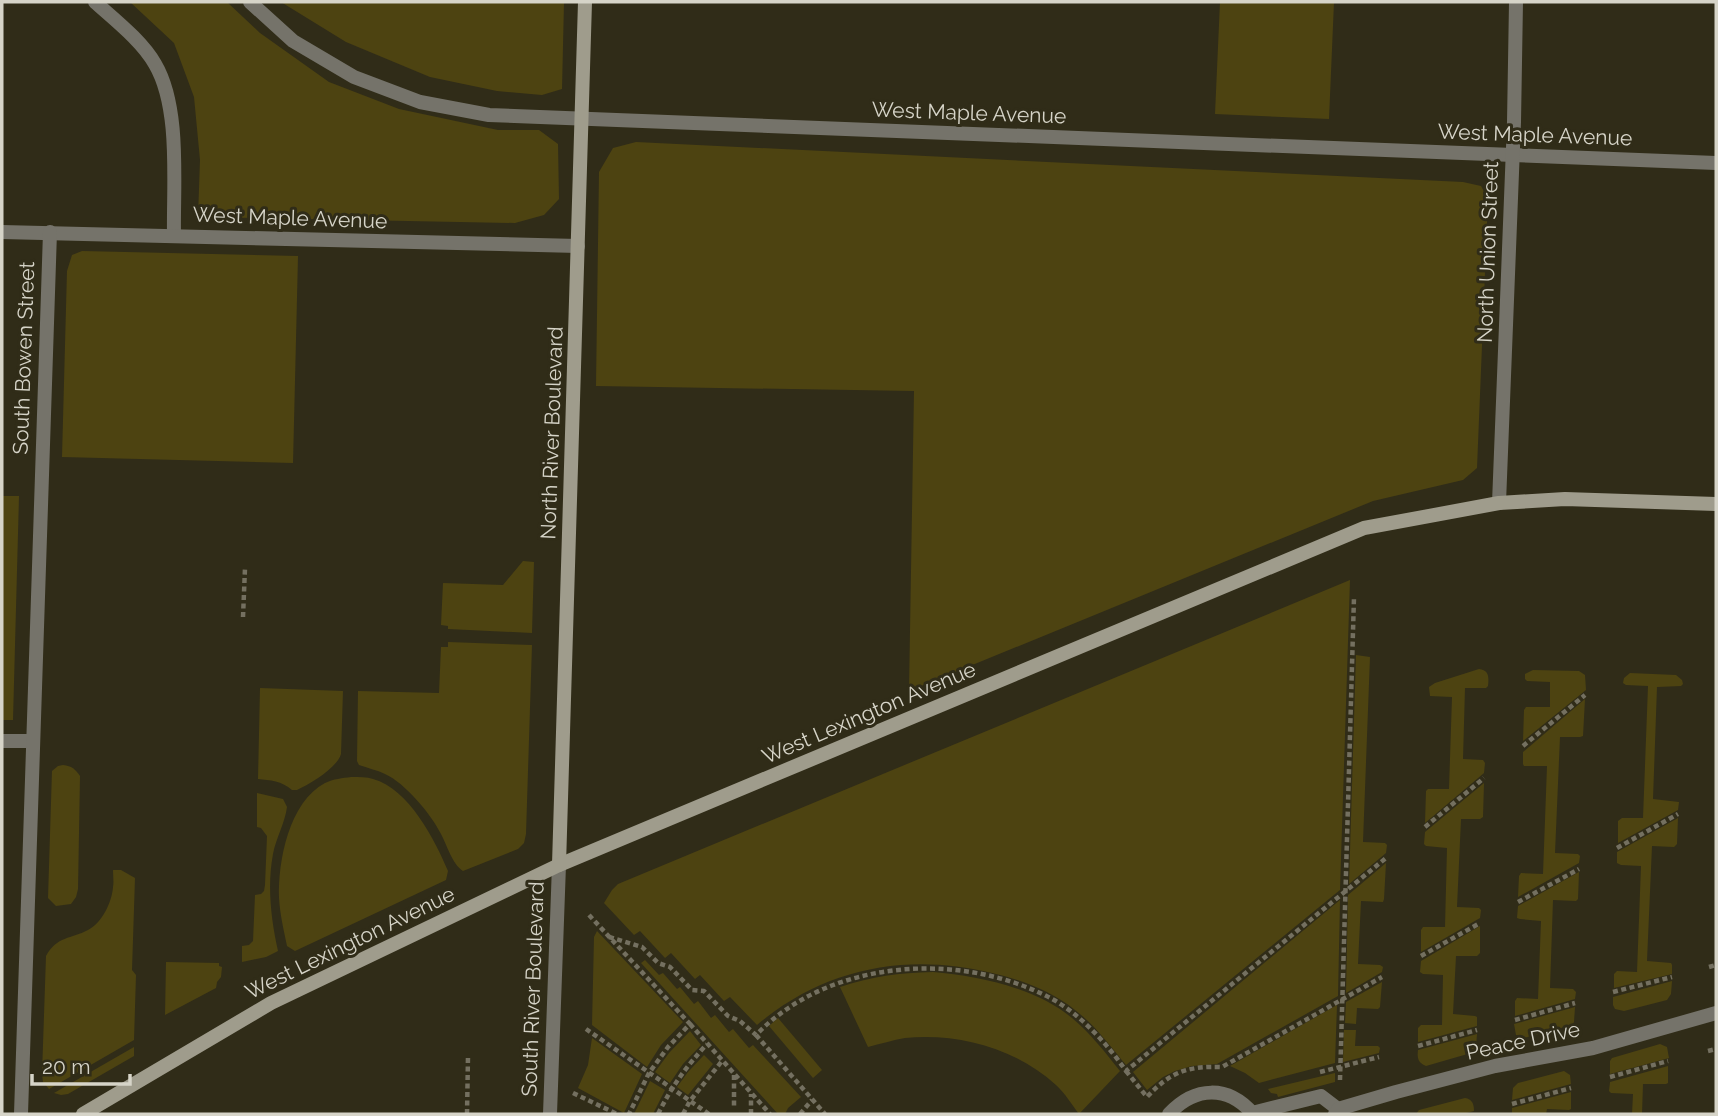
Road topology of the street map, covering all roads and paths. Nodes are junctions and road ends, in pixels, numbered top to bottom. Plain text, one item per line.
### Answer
1 (95, 2) edge
2 (250, 2) edge
3 (585, 2) edge
4 (1516, 2) edge
5 (582, 119) junction
6 (1512, 156) junction
7 (1716, 163) edge
8 (2, 232) edge
9 (50, 232) junction
10 (174, 236) junction
11 (578, 247) junction
12 (1499, 503) junction
13 (1716, 504) edge
14 (245, 568) dead end
15 (1353, 597) dead end
16 (243, 617) dead end
17 (1585, 695) dead end
18 (2, 741) edge
19 (33, 741) junction
20 (1523, 746) dead end
21 (1484, 778) dead end
22 (1678, 814) dead end
23 (1425, 827) dead end
24 (1617, 848) dead end
25 (1386, 858) dead end
26 (559, 865) junction
27 (1579, 869) dead end
28 (1345, 891) junction
29 (1518, 902) dead end
30 (589, 915) dead end
31 (1480, 923) dead end
32 (610, 937) junction
33 (1420, 956) dead end
34 (1716, 965) edge
35 (1709, 967) dead end
36 (1382, 977) dead end
37 (1672, 977) dead end
38 (1613, 992) dead end
39 (1342, 999) junction
40 (1575, 1003) dead end
41 (1716, 1013) edge
42 (1515, 1020) dead end
43 (690, 1024) junction
44 (586, 1029) dead end
45 (1477, 1030) dead end
46 (756, 1035) junction
47 (707, 1044) junction
48 (1418, 1046) dead end
49 (1716, 1049) edge
50 (1708, 1051) dead end
51 (468, 1056) dead end
52 (1379, 1057) dead end
53 (722, 1061) junction
54 (1668, 1061) dead end
55 (1222, 1067) junction
56 (1340, 1067) junction
57 (1233, 1069) dead end
58 (1126, 1072) junction
59 (649, 1073) junction
60 (1315, 1073) dead end
61 (734, 1074) junction
62 (1610, 1077) dead end
63 (1340, 1081) dead end
64 (671, 1088) junction
65 (1572, 1088) dead end
66 (569, 1091) dead end
67 (751, 1093) junction
68 (812, 1100) junction
69 (690, 1101) junction
70 (1512, 1104) dead end
71 (734, 1105) dead end
72 (1337, 1112) edge
73 (21, 1114) edge
74 (83, 1114) edge
75 (467, 1114) edge
76 (550, 1114) edge
77 (617, 1114) edge
78 (629, 1114) edge
79 (658, 1114) edge
80 (683, 1114) edge
81 (709, 1114) edge
82 (751, 1114) edge
83 (770, 1114) edge
84 (800, 1114) edge
85 (825, 1114) edge
86 (1169, 1114) edge
87 (1253, 1114) edge

1 - 10 street
2 - 5 street, West Maple Avenue
3 - 5 main road, North River Boulevard
4 - 6 street, North Union Street
5 - 6 street, West Maple Avenue
5 - 11 main road, North River Boulevard
6 - 7 street, West Maple Avenue
6 - 12 street, North Union Street
8 - 9 street, West Maple Avenue
9 - 10 street, West Maple Avenue
9 - 19 street, South Bowen Street
10 - 11 street, West Maple Avenue
11 - 26 main road, North River Boulevard
12 - 13 main road, West Lexington Avenue
12 - 26 main road, West Lexington Avenue
14 - 16 path
15 - 28 path
17 - 20 path
18 - 19 street
19 - 73 street, South Bowen Street
21 - 23 path
22 - 24 path
25 - 28 path
26 - 74 main road, West Lexington Avenue
26 - 76 street, South River Boulevard
27 - 29 path
28 - 39 path
28 - 58 path
30 - 32 path
31 - 33 path
32 - 43 path
32 - 46 path
34 - 35 path
36 - 39 path
37 - 38 path
39 - 55 path
39 - 56 path
40 - 42 path
41 - 72 street, Peace Drive
43 - 47 path
43 - 59 path
44 - 59 path
45 - 48 path
46 - 58 path
46 - 68 path
47 - 53 path
47 - 64 path
49 - 50 path
51 - 75 path
52 - 56 path
53 - 61 path
53 - 69 path
54 - 62 path
55 - 57 path
55 - 58 path
56 - 60 path
56 - 63 path
59 - 64 path
59 - 78 path
61 - 67 path
61 - 71 path
64 - 69 path
64 - 79 path
65 - 70 path
66 - 77 path
67 - 82 path
67 - 83 path
68 - 84 path
68 - 85 path
69 - 80 path
69 - 81 path
72 - 87 street, Peace Drive
86 - 87 street

